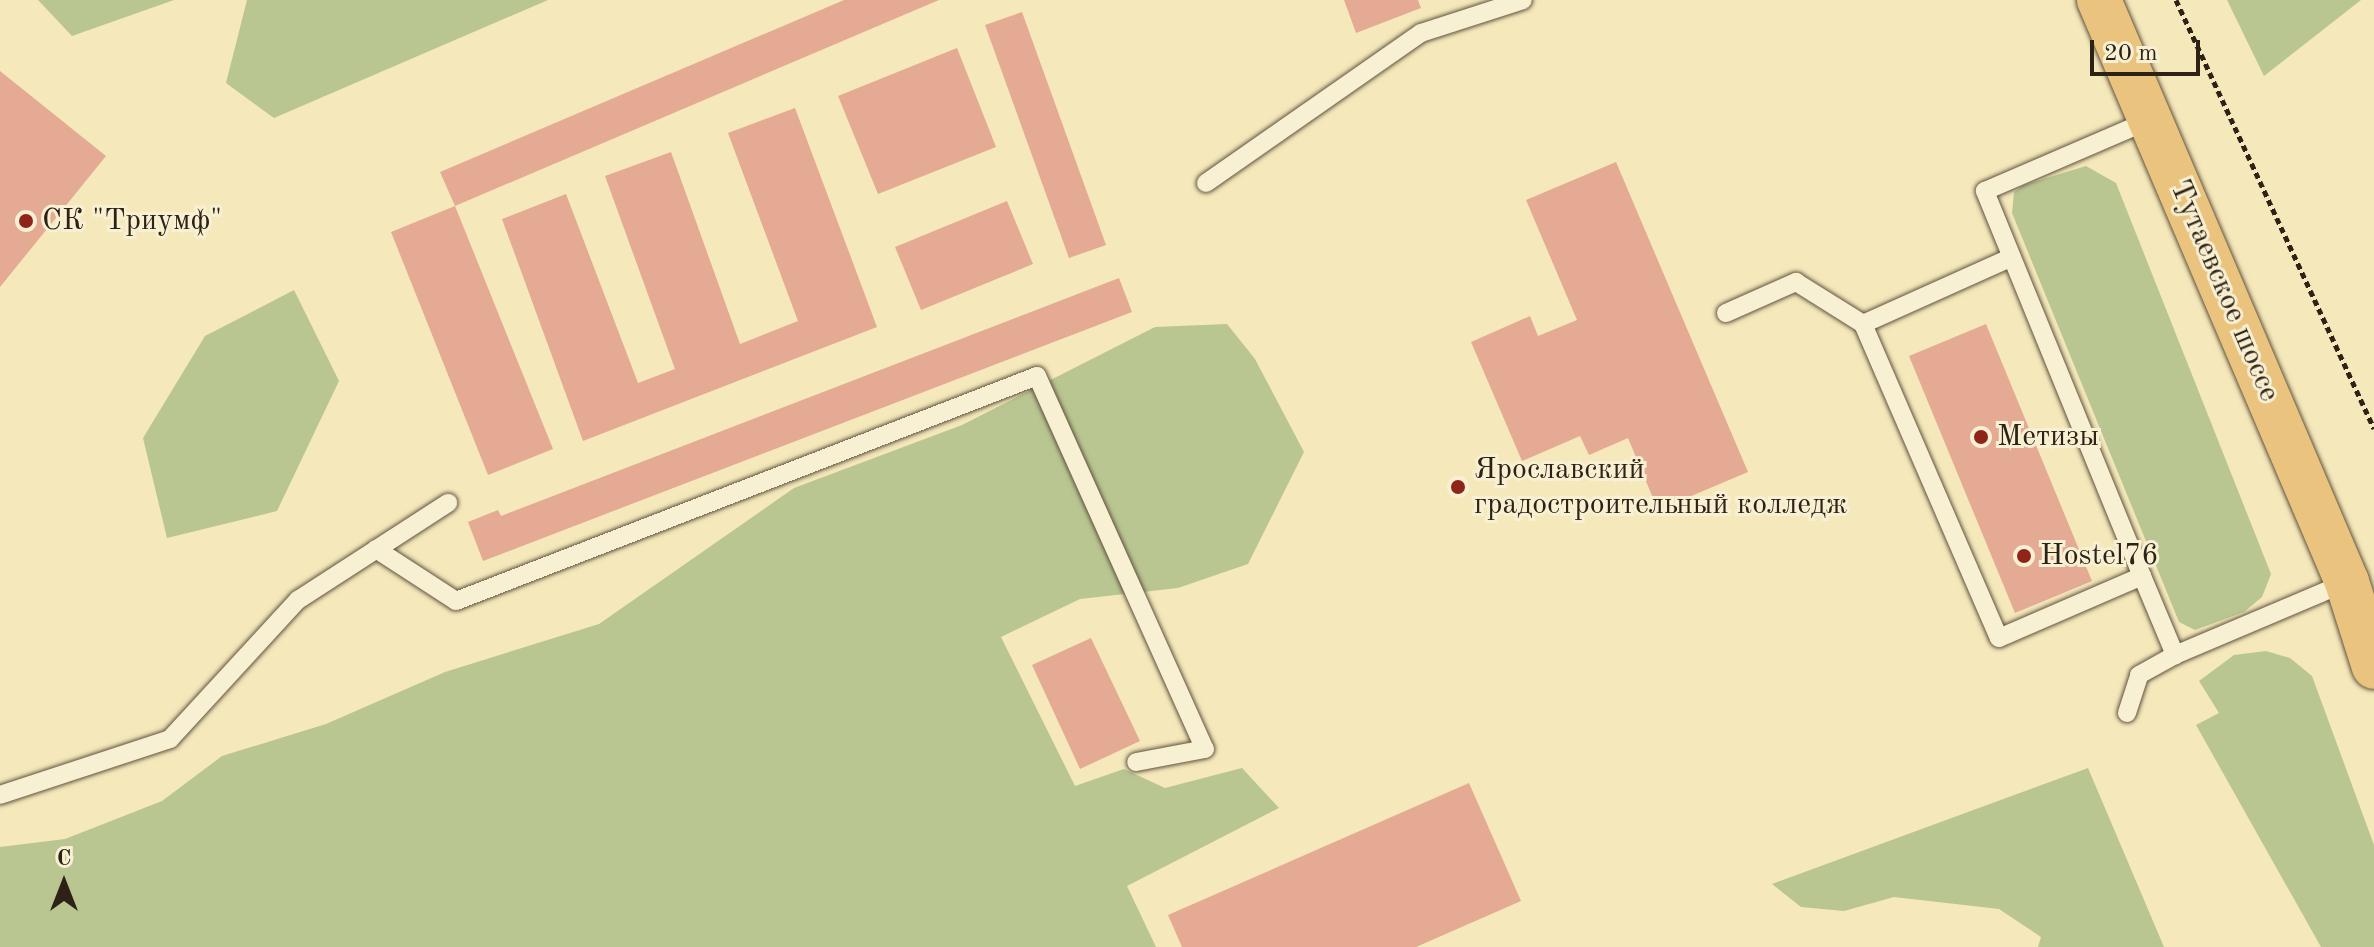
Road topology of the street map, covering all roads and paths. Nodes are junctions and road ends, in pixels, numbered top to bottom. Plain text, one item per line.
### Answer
1 (1523, 0) edge
2 (2099, 0) edge
3 (2176, 0) edge
4 (2151, 120) junction
5 (1206, 183) dead end
6 (2012, 257) junction
7 (1726, 313) dead end
8 (1863, 324) junction
9 (2374, 429) edge
10 (448, 503) dead end
11 (376, 549) junction
12 (2142, 576) junction
13 (2347, 582) junction
14 (2374, 623) edge
15 (2175, 655) junction
16 (2374, 667) edge
17 (2127, 713) dead end
18 (1136, 762) dead end
19 (0, 795) edge

1 - 5 lane
2 - 4 main road, Тутаевское шоссе
3 - 9 path
4 - 6 lane
4 - 13 main road, Тутаевское шоссе
6 - 8 lane
6 - 12 lane
7 - 8 lane
8 - 12 lane
10 - 11 lane
11 - 18 lane
11 - 19 lane
12 - 15 lane
13 - 14 main road, Тутаевское шоссе
13 - 15 lane
13 - 16 main road, Тутаевское шоссе
15 - 17 lane

